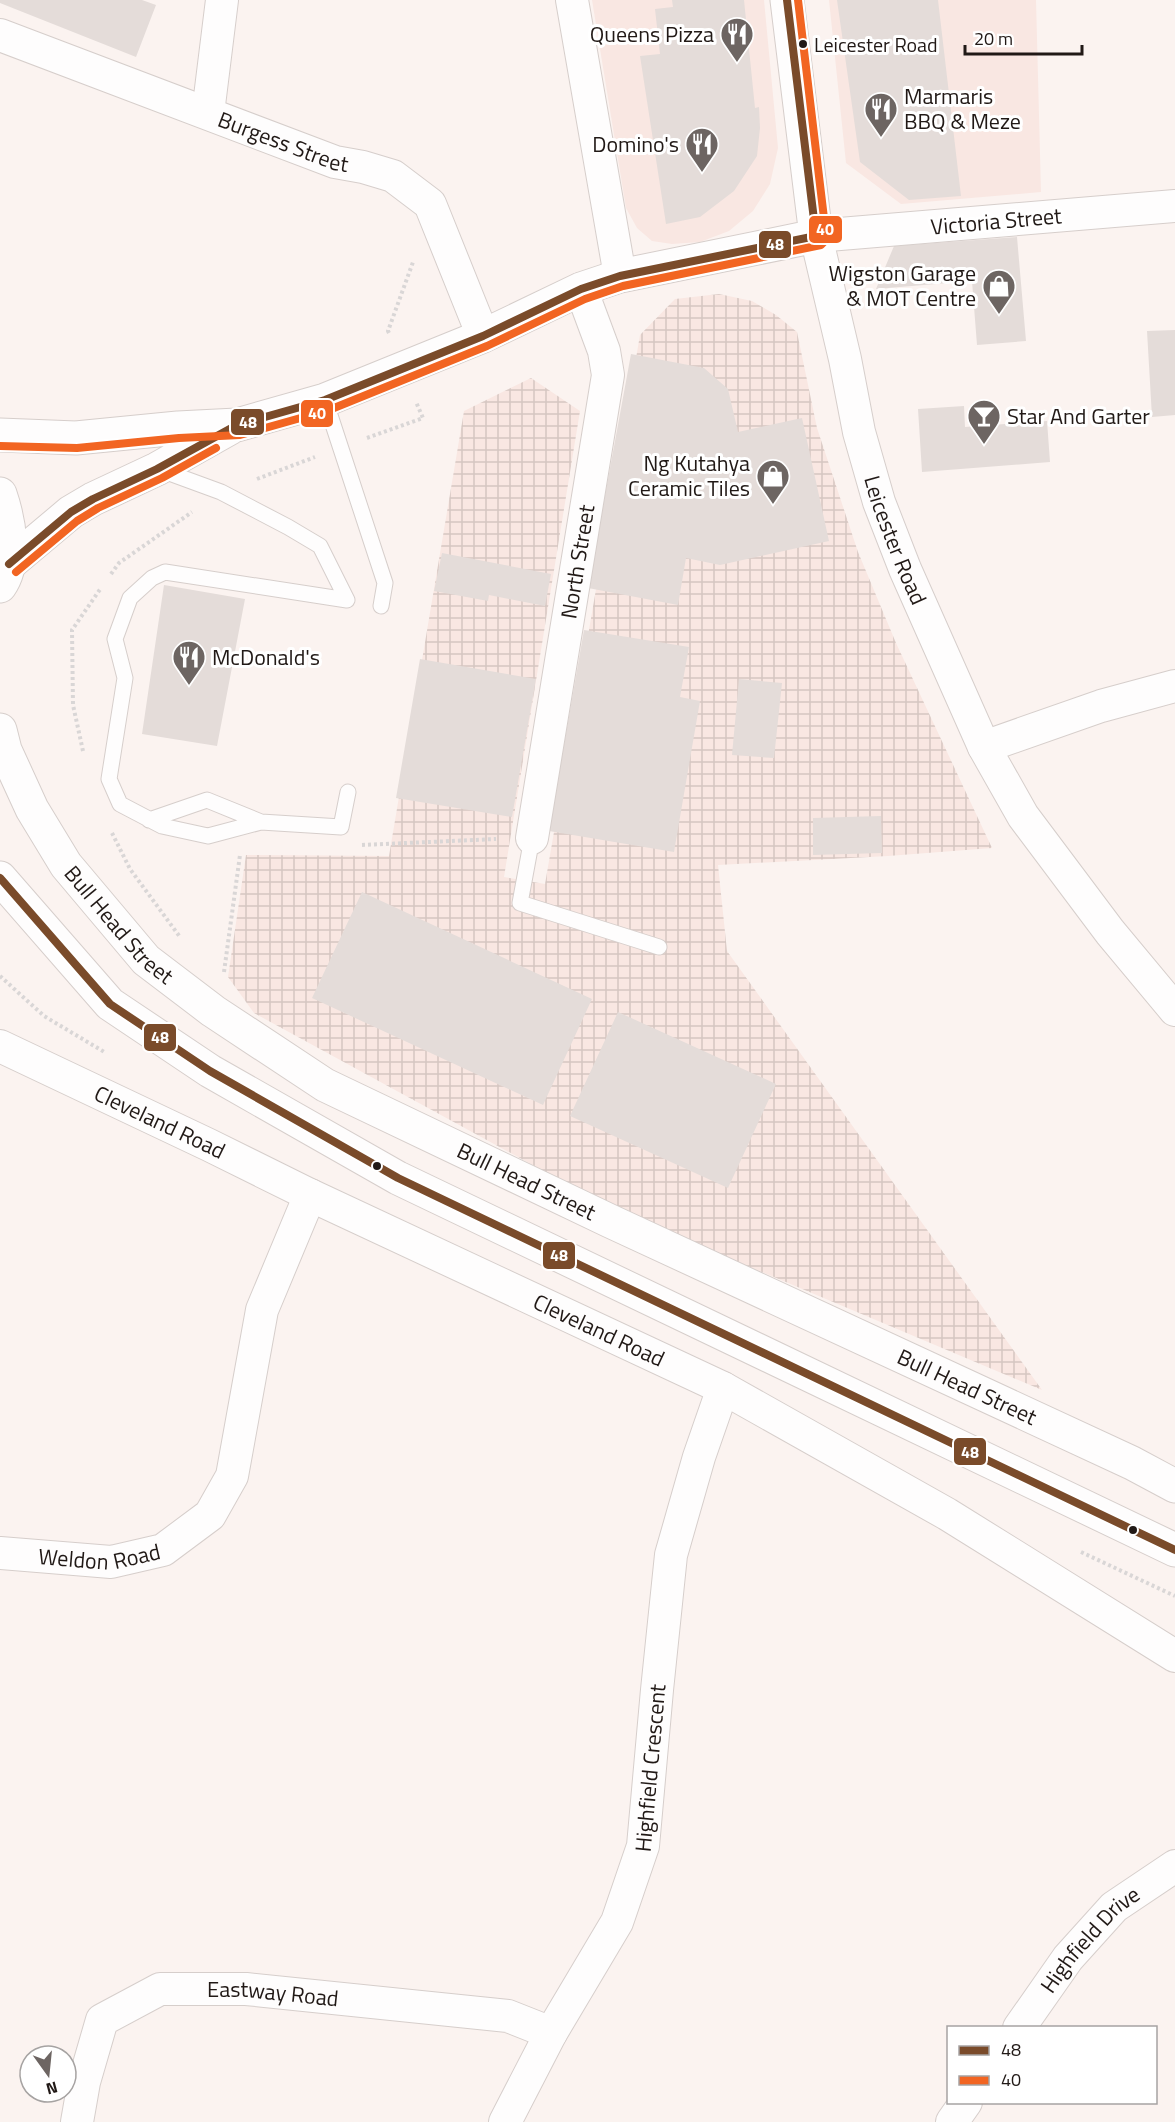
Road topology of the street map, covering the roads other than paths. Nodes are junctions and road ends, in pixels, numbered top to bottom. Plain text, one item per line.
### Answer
1 (222, 0) edge
2 (572, 0) edge
3 (787, 0) edge
4 (0, 35) edge
5 (208, 113) junction
6 (1175, 206) edge
7 (816, 236) junction
8 (620, 276) junction
9 (581, 289) junction
10 (483, 336) junction
11 (325, 400) junction
12 (237, 425) junction
13 (0, 435) edge
14 (156, 469) junction
15 (0, 494) edge
16 (3, 584) edge
17 (381, 606) dead end
18 (1175, 686) edge
19 (0, 730) edge
20 (984, 747) junction
21 (348, 792) dead end
22 (149, 820) junction
23 (261, 822) junction
24 (532, 838) joint
25 (0, 878) edge
26 (659, 947) dead end
27 (1175, 1010) edge
28 (0, 1046) edge
29 (310, 1195) junction
30 (723, 1388) junction
31 (1175, 1486) edge
32 (1175, 1550) edge
33 (0, 1553) edge
34 (1175, 1656) edge
35 (1175, 1866) edge
36 (1020, 2026) edge
37 (551, 2032) junction
38 (965, 2104) edge
39 (77, 2122) edge
40 (505, 2122) edge
41 (952, 2122) edge

1 - 5 street
2 - 8 street
3 - 7 main road, Leicester Road
4 - 5 street, Burgess Street
5 - 10 street, Burgess Street
6 - 7 street, Victoria Street
7 - 8 main road
7 - 20 street, Leicester Road
8 - 9 main road
9 - 10 main road
9 - 24 street, North Street
10 - 11 main road
11 - 12 main road
11 - 17 lane
12 - 13 main road
12 - 14 main road
14 - 16 main road
14 - 22 lane
15 - 16 main road
18 - 20 street
19 - 31 main road, Bull Head Street
20 - 27 street, Leicester Road
21 - 23 lane
22 - 23 lane
22 - 23 lane
24 - 26 lane
25 - 32 main road
28 - 29 street, Cleveland Road
29 - 30 street, Cleveland Road
29 - 33 street, Weldon Road
30 - 34 street, Cleveland Road
30 - 37 street, Highfield Crescent
35 - 36 street, Highfield Drive
37 - 39 street, Eastway Road
37 - 40 street, Highfield Crescent
38 - 41 street

